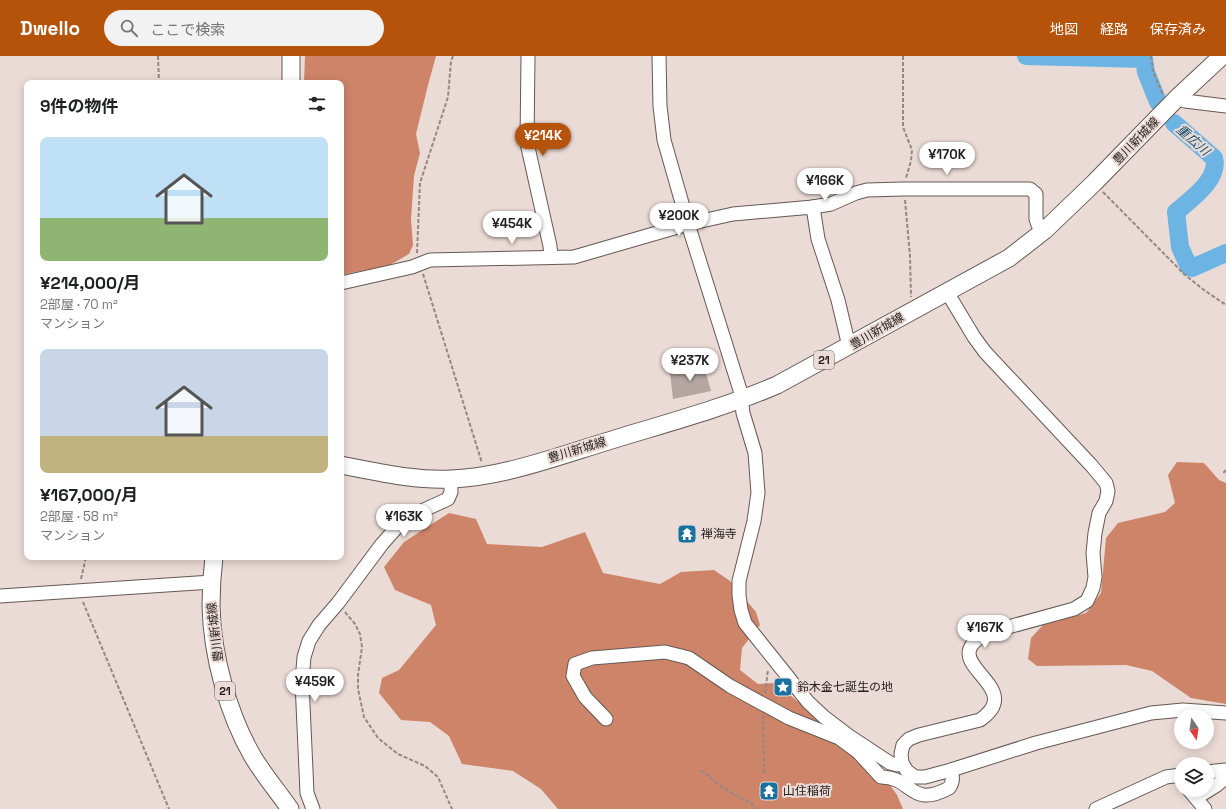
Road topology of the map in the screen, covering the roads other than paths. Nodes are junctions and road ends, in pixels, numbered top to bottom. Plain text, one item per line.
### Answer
1 (291, 56) edge
2 (528, 56) edge
3 (659, 56) edge
4 (1222, 56) edge
5 (291, 80) edge
6 (1174, 101) junction
7 (1226, 106) edge
8 (813, 207) junction
9 (688, 224) junction
10 (1045, 230) junction
11 (551, 256) junction
12 (344, 282) edge
13 (947, 292) junction
14 (850, 346) junction
15 (742, 400) junction
16 (344, 465) edge
17 (452, 479) junction
18 (214, 560) edge
19 (212, 582) junction
20 (0, 596) edge
21 (1226, 713) edge
22 (606, 719) dead end
23 (902, 763) junction
24 (951, 770) junction
25 (1214, 771) edge
26 (1226, 773) edge
27 (1174, 777) edge
28 (1226, 777) edge
29 (1214, 786) edge
30 (1195, 797) edge
31 (290, 809) edge
32 (313, 809) edge
33 (1096, 809) edge
34 (1206, 809) edge

1 - 5 main road
2 - 11 street
3 - 9 street
4 - 6 main road, 豊川新城線 / 21
6 - 7 street
6 - 10 main road, 豊川新城線 / 21
8 - 9 street
8 - 10 street
8 - 14 street
9 - 11 street
9 - 15 street
10 - 13 main road, 豊川新城線 / 21
11 - 12 street
13 - 14 main road, 豊川新城線 / 21
13 - 23 street
14 - 15 main road, 豊川新城線 / 21
15 - 17 main road, 豊川新城線 / 21
15 - 23 street
16 - 17 main road, 豊川新城線 / 21
17 - 32 street
18 - 19 main road, 豊川新城線 / 21
19 - 20 street
19 - 31 main road, 豊川新城線 / 21
21 - 24 street
22 - 24 street
23 - 24 street
25 - 26 street
27 - 33 street
28 - 29 street
30 - 34 street

